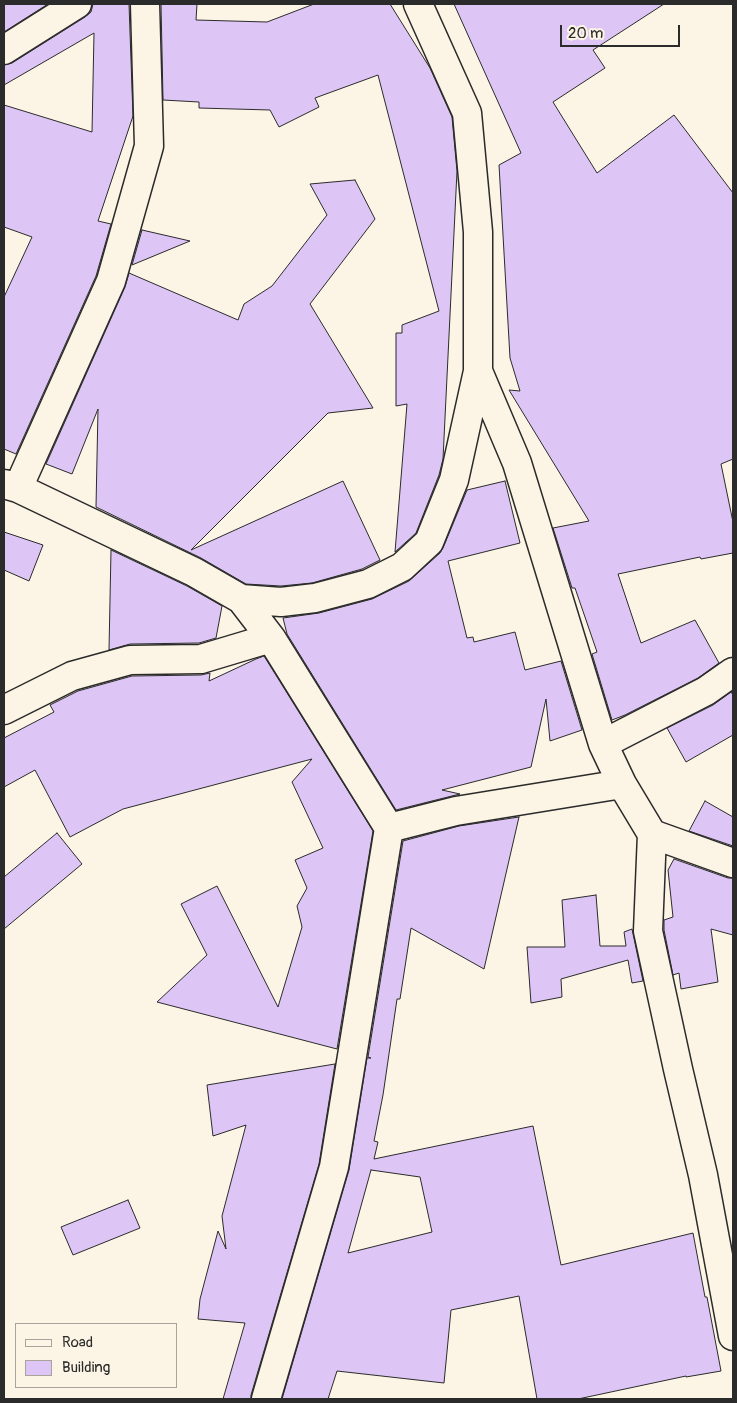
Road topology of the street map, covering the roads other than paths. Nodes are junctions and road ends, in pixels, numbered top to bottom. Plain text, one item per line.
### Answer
1 (77, 4) edge
2 (146, 4) edge
3 (418, 4) edge
4 (4, 50) edge
5 (478, 371) junction
6 (11, 486) edge
7 (241, 599) junction
8 (271, 638) junction
9 (733, 672) edge
10 (4, 710) edge
11 (603, 744) junction
12 (622, 784) junction
13 (389, 828) junction
14 (652, 834) junction
15 (733, 863) edge
16 (733, 1336) edge
17 (266, 1399) edge

1 - 4 street
2 - 6 street
3 - 5 street
5 - 7 street
5 - 11 street
6 - 7 street
7 - 8 street
8 - 10 street
8 - 13 street
9 - 11 street
11 - 12 street
12 - 13 street
12 - 14 street
13 - 17 street
14 - 15 street
14 - 16 street

